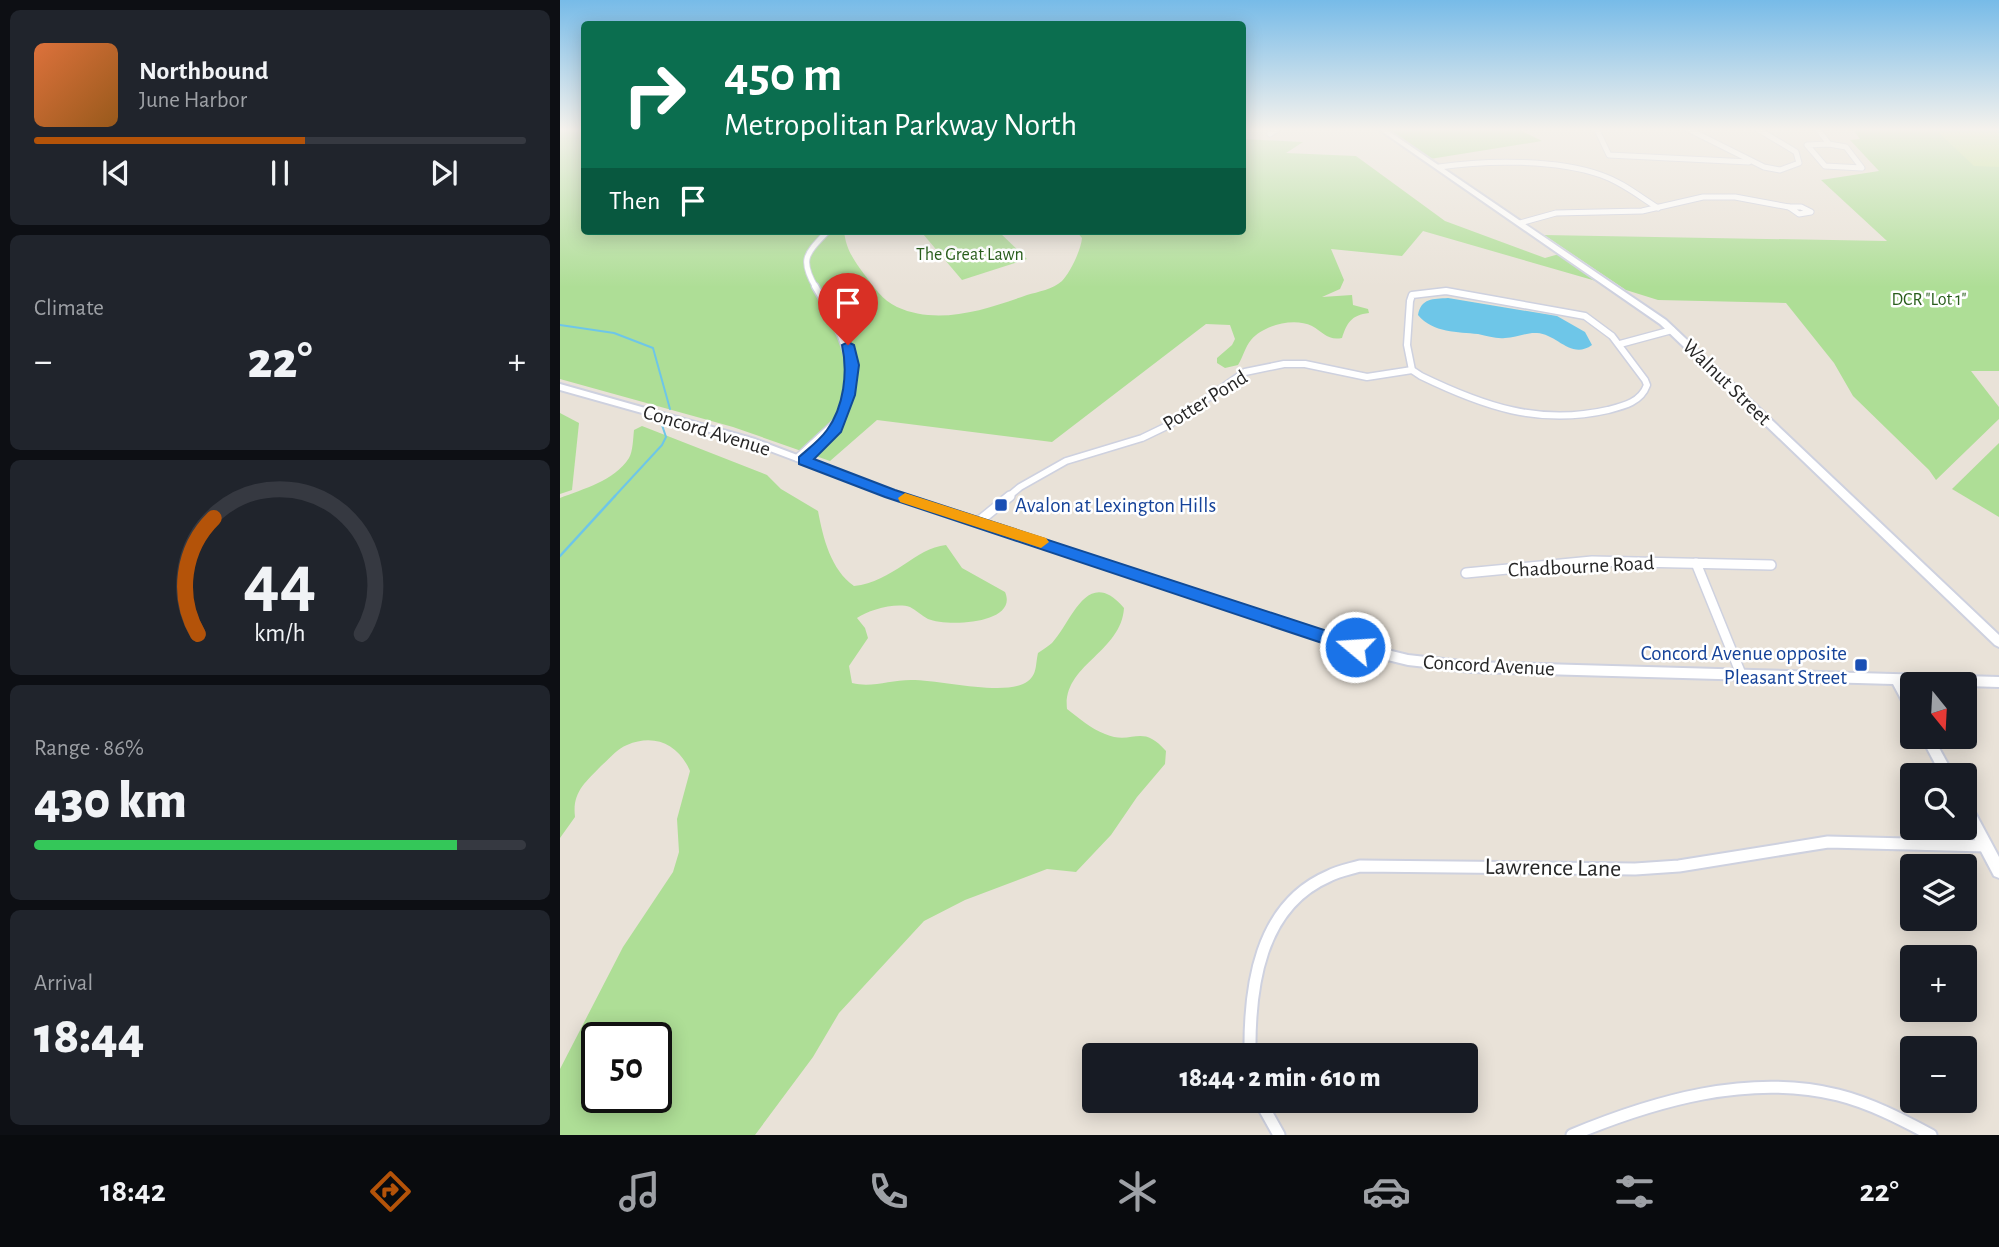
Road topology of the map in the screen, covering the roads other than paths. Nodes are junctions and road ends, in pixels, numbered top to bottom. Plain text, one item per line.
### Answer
1 (1459, 181) edge
2 (1614, 181) edge
3 (1789, 207) dead end
4 (1658, 208) junction
5 (1520, 223) junction
6 (824, 235) edge
7 (1672, 330) junction
8 (1620, 344) junction
9 (1412, 370) junction
10 (560, 387) edge
11 (801, 459) junction
12 (978, 522) junction
13 (1696, 563) junction
14 (1771, 565) dead end
15 (1466, 573) dead end
16 (1999, 642) edge
17 (1741, 674) junction
18 (1896, 679) junction
19 (1999, 682) edge
20 (1900, 686) edge
21 (1977, 829) edge
22 (1986, 846) junction
23 (1999, 871) edge
24 (1249, 1043) edge
25 (1267, 1113) edge
26 (1279, 1135) edge
27 (1572, 1135) edge
28 (1931, 1135) edge

1 - 5 main road, Walnut Street
2 - 4 street
3 - 4 street
4 - 5 street
5 - 7 main road, Walnut Street
6 - 11 street
7 - 8 street
7 - 16 main road, Walnut Street
8 - 9 street
8 - 9 street
9 - 12 street, Potter Pond
10 - 11 main road, Concord Avenue
11 - 12 main road, Concord Avenue
12 - 17 main road, Concord Avenue
13 - 14 street, Chadbourne Road
13 - 15 street, Chadbourne Road
13 - 17 street
17 - 18 main road, Concord Avenue
18 - 19 main road, Concord Avenue
18 - 20 main road
21 - 22 main road
22 - 23 main road
22 - 24 street, Lawrence Lane
25 - 26 street
27 - 28 street

